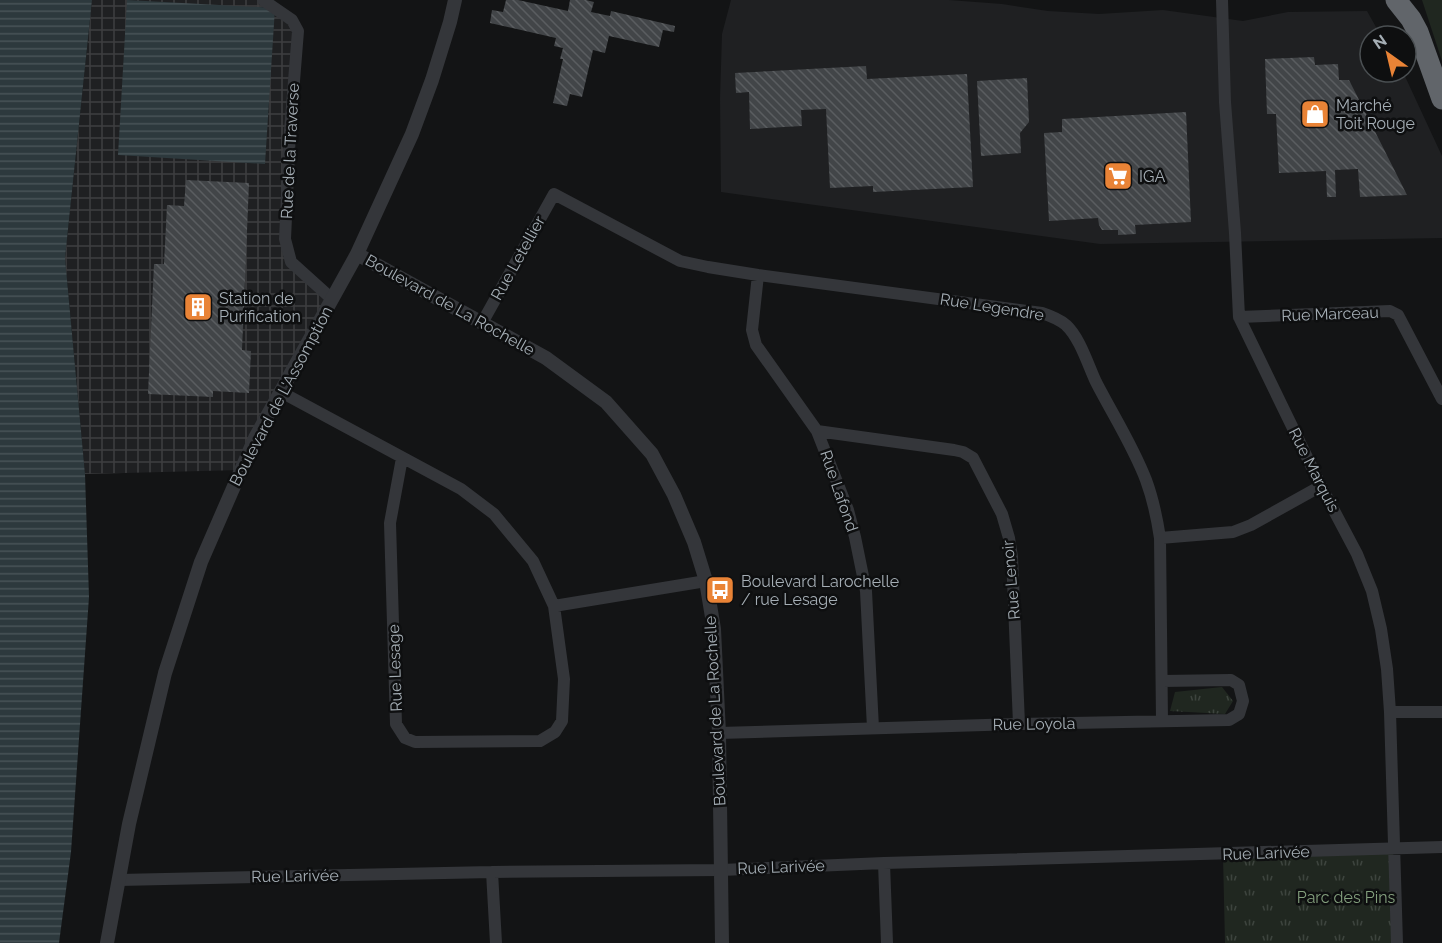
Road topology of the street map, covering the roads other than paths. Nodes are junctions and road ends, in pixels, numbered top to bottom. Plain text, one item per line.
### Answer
1 (262, 0) edge
2 (455, 0) edge
3 (1222, 0) edge
4 (1396, 0) edge
5 (1442, 99) edge
6 (554, 194) joint
7 (357, 254) junction
8 (758, 275) junction
9 (332, 299) junction
10 (1239, 317) junction
11 (482, 323) junction
12 (281, 392) junction
13 (1442, 399) edge
14 (817, 431) junction
15 (402, 458) junction
16 (1321, 486) junction
17 (1160, 538) junction
18 (706, 581) junction
19 (554, 606) junction
20 (1162, 681) junction
21 (1390, 712) junction
22 (1442, 712) edge
23 (1162, 721) junction
24 (1019, 724) junction
25 (873, 728) junction
26 (719, 733) junction
27 (1442, 847) edge
28 (1393, 849) junction
29 (884, 863) junction
30 (721, 870) junction
31 (492, 872) junction
32 (119, 880) junction
33 (107, 943) edge
34 (496, 943) edge
35 (722, 943) edge
36 (887, 943) edge
37 (1397, 943) edge

1 - 9 street, Rue de la Traverse
2 - 7 street, Boulevard de L'Assomption
3 - 10 street, Rue Marquis
4 - 5 highway
6 - 8 street, Rue Legendre
6 - 11 street, Rue Letellier
7 - 9 street, Boulevard de L'Assomption
7 - 11 street, Boulevard de La Rochelle
8 - 14 street, Rue Lafond
8 - 17 street, Rue Legendre
9 - 12 street, Boulevard de L'Assomption
10 - 13 street, Rue Marceau
10 - 16 street, Rue Marquis
11 - 18 street, Boulevard de La Rochelle
12 - 15 street, Rue Lesage
12 - 32 street, Boulevard de L'Assomption
14 - 24 street, Rue Lenoir
14 - 25 street, Rue Lafond
15 - 19 street, Rue Lesage
15 - 19 street, Rue Lesage
16 - 17 street
16 - 21 street, Rue Marquis
17 - 20 street, Rue Legendre
18 - 19 street
18 - 26 street, Boulevard de La Rochelle
20 - 23 street, Rue Legendre
20 - 23 street, Rue Loyola
21 - 22 street
21 - 28 street, Rue Marquis
23 - 24 street, Rue Loyola
24 - 25 street, Rue Loyola
25 - 26 street, Rue Loyola
26 - 30 street, Boulevard de La Rochelle
27 - 28 street, Rue Larivée
28 - 29 street, Rue Larivée
28 - 37 street, Rue Marquis
29 - 30 street, Rue Larivée
29 - 36 street
30 - 31 street, Rue Larivée
30 - 35 street, Boulevard de La Rochelle
31 - 32 street, Rue Larivée
31 - 34 street
32 - 33 street, Boulevard de L'Assomption

